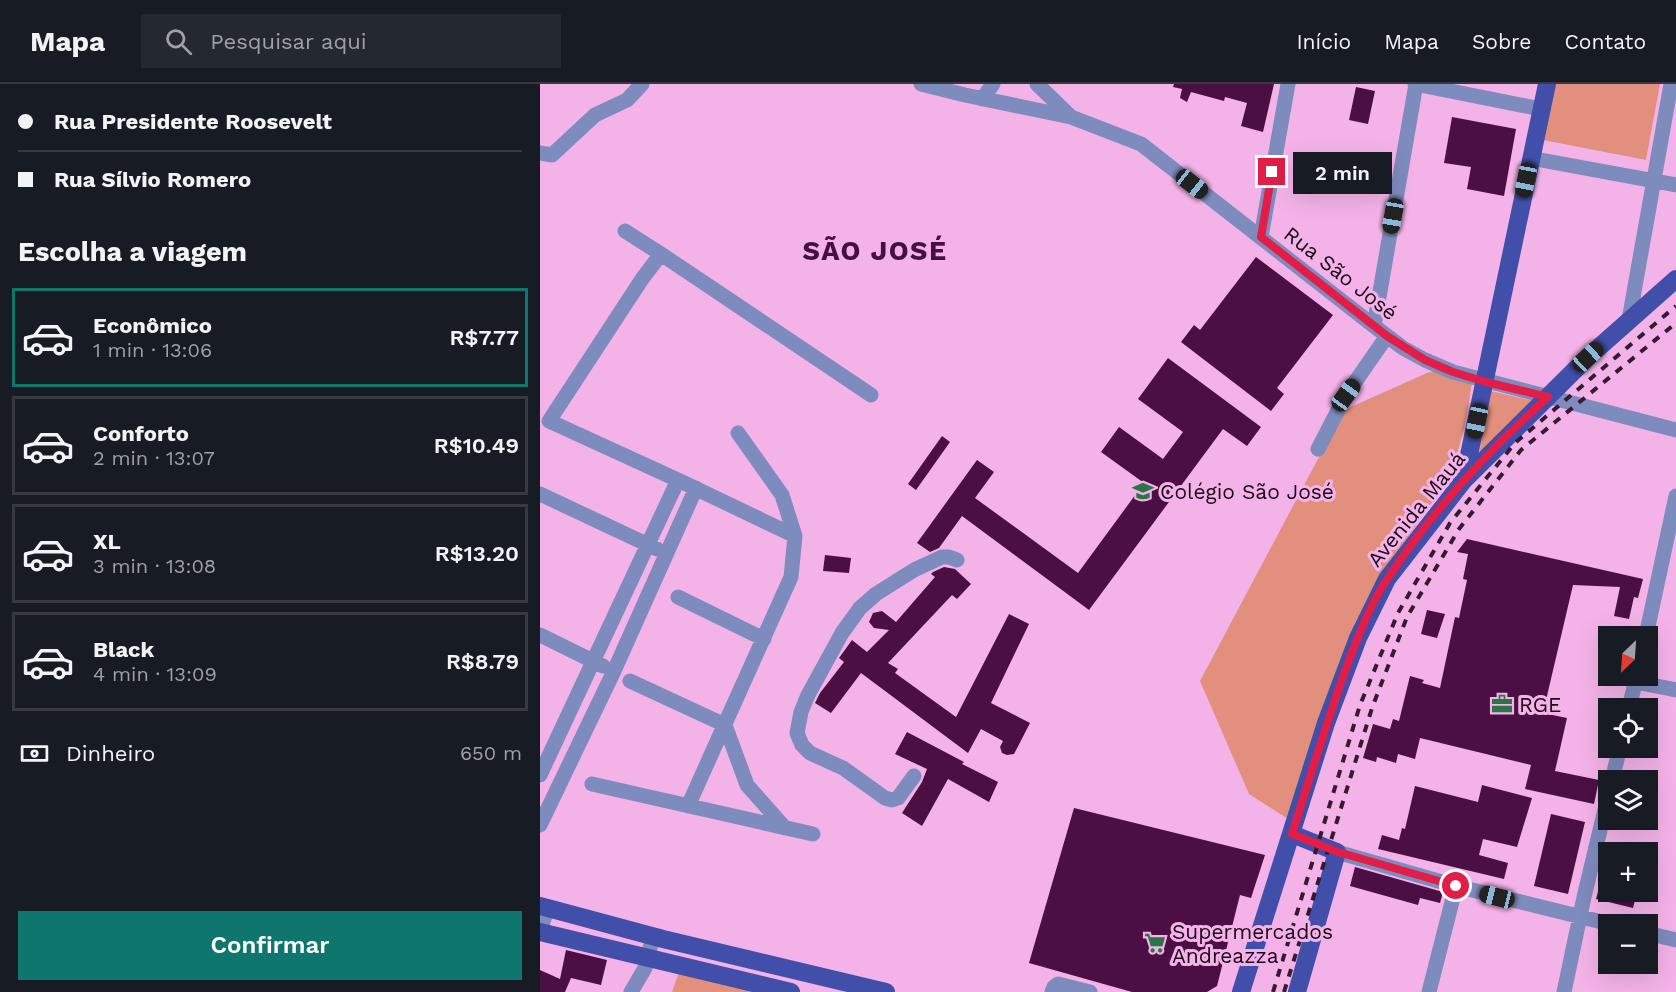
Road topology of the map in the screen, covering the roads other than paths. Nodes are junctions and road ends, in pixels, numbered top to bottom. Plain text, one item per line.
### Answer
1 (642, 84) edge
2 (921, 84) edge
3 (993, 84) edge
4 (1037, 84) edge
5 (1288, 84) edge
6 (1415, 84) edge
7 (1546, 84) edge
8 (1671, 84) edge
9 (982, 99) junction
10 (1541, 110) junction
11 (1071, 117) junction
12 (540, 153) edge
13 (1530, 158) junction
14 (1654, 181) junction
15 (1676, 185) edge
16 (625, 231) dead end
17 (1261, 237) junction
18 (661, 254) junction
19 (1676, 279) edge
20 (1629, 320) junction
21 (1374, 326) junction
22 (1387, 336) junction
23 (1486, 382) junction
24 (871, 395) dead end
25 (1548, 397) junction
26 (544, 419) edge
27 (1676, 430) edge
28 (738, 433) dead end
29 (1318, 449) dead end
30 (678, 480) junction
31 (1464, 480) junction
32 (696, 488) junction
33 (540, 494) edge
34 (1676, 496) edge
35 (659, 521) junction
36 (677, 529) junction
37 (795, 536) junction
38 (648, 545) junction
39 (667, 553) junction
40 (957, 560) dead end
41 (678, 597) dead end
42 (1648, 626) edge
43 (540, 635) edge
44 (764, 639) junction
45 (594, 661) junction
46 (614, 671) junction
47 (630, 681) dead end
48 (1658, 685) edge
49 (1676, 690) edge
50 (725, 725) junction
51 (540, 776) edge
52 (914, 776) dead end
53 (592, 784) dead end
54 (559, 786) junction
55 (688, 806) junction
56 (540, 825) edge
57 (785, 828) junction
58 (1600, 830) edge
59 (813, 834) dead end
60 (1292, 834) junction
61 (1338, 852) junction
62 (1456, 886) junction
63 (544, 907) edge
64 (1580, 917) junction
65 (1598, 921) edge
66 (540, 931) edge
67 (653, 936) junction
68 (1658, 936) edge
69 (1676, 940) edge
70 (648, 959) junction
71 (798, 971) junction
72 (631, 992) edge
73 (793, 992) edge
74 (886, 992) edge
75 (1052, 992) edge
76 (1090, 992) edge
77 (1241, 992) edge
78 (1297, 992) edge
79 (1429, 992) edge
80 (1564, 992) edge

1 - 12 street
2 - 9 street, Rua São José
3 - 9 street
4 - 11 street
5 - 17 street
6 - 10 street
6 - 21 street
7 - 10 main road
8 - 14 street
9 - 11 street, Rua São José
10 - 13 main road
11 - 17 street, Rua São José
13 - 14 street
13 - 23 main road
14 - 15 street
14 - 20 street
16 - 18 street
17 - 21 street, Rua São José
18 - 24 street
18 - 26 street
19 - 20 main road, Avenida Mauá
20 - 25 main road, Avenida Mauá
21 - 22 street, Rua São José
22 - 23 street, Rua São José
22 - 29 street
23 - 25 street, Rua São José
23 - 31 main road
25 - 27 street, Rua São José
25 - 31 main road, Avenida Mauá
26 - 30 street
28 - 37 street
30 - 32 street
30 - 35 street
31 - 60 main road, Avenida Mauá
32 - 36 street
32 - 37 street
33 - 38 street
34 - 42 street
35 - 36 street
35 - 38 street
36 - 39 street
37 - 44 street
38 - 39 street
38 - 45 street
39 - 46 street
40 - 52 street
41 - 44 street
43 - 45 street
44 - 50 street
45 - 46 street
45 - 51 street
46 - 54 street
47 - 50 street
48 - 49 street
50 - 55 street
50 - 57 street
51 - 54 street
53 - 55 street
54 - 56 street
55 - 57 street
57 - 59 street
58 - 64 street
60 - 61 main road
60 - 77 main road, Avenida Mauá
61 - 62 street
61 - 78 main road
62 - 64 street
62 - 79 street
63 - 66 street
63 - 67 main road
64 - 65 street
64 - 80 street
66 - 70 main road
67 - 70 street
67 - 71 main road
68 - 69 street
70 - 72 street
70 - 73 main road
71 - 73 main road
71 - 74 main road
75 - 76 street

